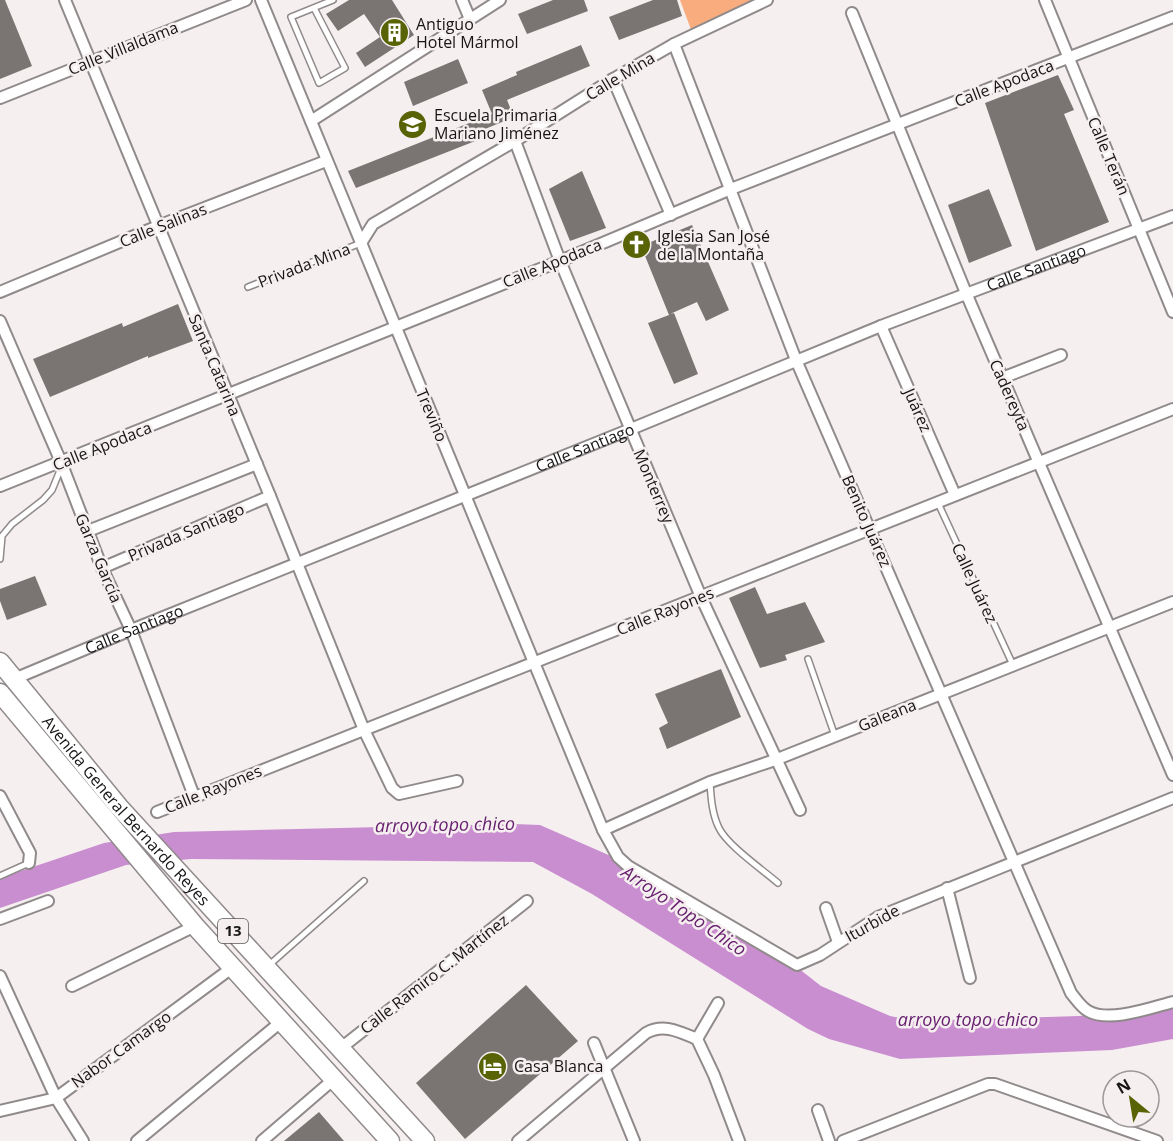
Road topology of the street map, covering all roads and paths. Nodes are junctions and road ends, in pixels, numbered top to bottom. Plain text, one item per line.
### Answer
1 (65, 0) edge
2 (246, 0) edge
3 (261, 0) edge
4 (333, 0) edge
5 (462, 0) edge
6 (500, 0) edge
7 (767, 0) edge
8 (1045, 0) edge
9 (314, 8) junction
10 (852, 13) dead end
11 (1173, 17) edge
12 (470, 19) junction
13 (675, 44) junction
14 (1067, 58) junction
15 (90, 61) junction
16 (613, 79) junction
17 (0, 98) edge
18 (311, 121) junction
19 (897, 124) junction
20 (515, 141) junction
21 (326, 161) junction
22 (731, 189) junction
23 (671, 215) junction
24 (1173, 216) edge
25 (158, 226) junction
26 (1139, 229) junction
27 (360, 243) junction
28 (561, 261) junction
29 (248, 287) dead end
30 (0, 292) edge
31 (966, 293) junction
32 (1173, 312) edge
33 (0, 321) edge
34 (395, 326) junction
35 (881, 326) junction
36 (1061, 355) dead end
37 (796, 360) junction
38 (1002, 378) junction
39 (228, 395) junction
40 (1173, 409) edge
41 (631, 429) junction
42 (1039, 460) junction
43 (61, 464) junction
44 (257, 464) junction
45 (0, 486) edge
46 (465, 495) junction
47 (955, 495) junction
48 (270, 496) junction
49 (937, 502) junction
50 (870, 528) junction
51 (87, 531) junction
52 (0, 559) edge
53 (297, 563) junction
54 (102, 568) junction
55 (701, 597) junction
56 (1173, 602) edge
57 (1110, 628) junction
58 (130, 630) junction
59 (808, 659) dead end
60 (0, 662) edge
61 (534, 662) junction
62 (1012, 665) junction
63 (7, 682) edge
64 (0, 693) edge
65 (941, 693) junction
66 (364, 730) junction
67 (835, 736) junction
68 (775, 760) junction
69 (1173, 775) edge
70 (457, 781) dead end
71 (710, 782) junction
72 (0, 796) edge
73 (194, 796) junction
74 (1173, 798) edge
75 (800, 810) dead end
76 (157, 812) dead end
77 (603, 830) junction
78 (1014, 861) junction
79 (29, 863) joint
80 (0, 876) edge
81 (364, 881) dead end
82 (778, 883) dead end
83 (947, 888) junction
84 (48, 901) dead end
85 (527, 901) dead end
86 (826, 908) dead end
87 (0, 919) edge
88 (195, 926) junction
89 (838, 942) junction
90 (233, 967) junction
91 (267, 968) junction
92 (0, 976) edge
93 (970, 978) dead end
94 (72, 986) dead end
95 (1173, 1002) edge
96 (717, 1004) dead end
97 (282, 1022) junction
98 (697, 1039) junction
99 (594, 1043) dead end
100 (341, 1048) junction
101 (606, 1068) junction
102 (334, 1079) junction
103 (56, 1098) junction
104 (818, 1110) dead end
105 (0, 1111) edge
106 (83, 1141) edge
107 (137, 1141) edge
108 (262, 1141) edge
109 (390, 1141) edge
110 (425, 1141) edge
111 (518, 1141) edge
112 (634, 1141) edge
113 (739, 1141) edge
114 (829, 1141) edge
115 (843, 1141) edge
116 (1157, 1141) edge

1 - 15 street, Santa Catarina
2 - 15 street, Calle Villaldama
3 - 18 street, Treviño
4 - 9 lane
5 - 12 street
6 - 12 street
7 - 13 street, Calle Mina
8 - 14 street, Calle Terán
9 - 9 lane
10 - 19 street, Cadereyta
11 - 14 street, Calle Apodaca
12 - 18 street
13 - 16 street, Calle Mina
13 - 22 street, Benito Juárez
14 - 19 street, Calle Apodaca
14 - 26 street, Calle Terán
15 - 17 street, Calle Villaldama
15 - 25 street, Santa Catarina
16 - 20 street, Calle Mina
16 - 23 street
18 - 21 street, Treviño
19 - 22 street, Calle Apodaca
19 - 31 street, Cadereyta
20 - 27 street, Calle Mina
20 - 28 street, Monterrey
21 - 25 street, Calle Salinas
21 - 27 street, Treviño
22 - 23 street, Calle Apodaca
22 - 37 street, Benito Juárez
23 - 28 street, Calle Apodaca
24 - 26 street, Calle Santiago
25 - 30 street, Calle Salinas
25 - 39 street, Santa Catarina
26 - 31 street, Calle Santiago
26 - 32 street, Calle Terán
27 - 29 lane, Privada Mina
27 - 34 street, Treviño
28 - 34 street, Calle Apodaca
28 - 41 street, Monterrey
31 - 35 street, Calle Santiago
31 - 38 street, Cadereyta
33 - 43 street, Garza García
34 - 39 street, Calle Apodaca
34 - 46 street, Treviño
35 - 37 street, Calle Santiago
35 - 47 street, Juárez
36 - 38 street
37 - 41 street, Calle Santiago
37 - 50 street, Benito Juárez
38 - 42 street, Cadereyta
39 - 43 street, Calle Apodaca
39 - 44 street, Santa Catarina
40 - 42 street, Calle Rayones
41 - 46 street, Calle Santiago
41 - 55 street, Monterrey
42 - 47 street, Calle Rayones
42 - 57 street, Cadereyta
43 - 45 street, Calle Apodaca
43 - 51 street, Garza García
43 - 52 lane
44 - 48 street, Santa Catarina
44 - 51 street
46 - 53 street, Calle Santiago
46 - 61 street, Treviño
47 - 49 street, Calle Rayones
48 - 53 street, Santa Catarina
48 - 54 street, Privada Santiago
49 - 50 street, Calle Rayones
49 - 62 lane, Calle Juárez
50 - 55 street, Calle Rayones
50 - 65 street, Benito Juárez
51 - 54 street, Garza García
53 - 58 street, Calle Santiago
53 - 66 street, Santa Catarina
54 - 58 street, Garza García
55 - 61 street, Calle Rayones
55 - 68 street, Monterrey
56 - 57 street, Galeana
57 - 62 street, Galeana
57 - 69 street, Cadereyta
58 - 63 street, Calle Santiago
58 - 73 street, Garza García
59 - 67 lane
60 - 63 main road, Avenida General Bernardo Reyes / 13
61 - 66 street, Calle Rayones
61 - 77 street, Treviño
62 - 65 street, Galeana
63 - 91 main road, Avenida General Bernardo Reyes / 13
64 - 88 main road, Avenida General Bernardo Reyes / 13
65 - 67 street, Galeana
65 - 78 street, Benito Juárez
66 - 70 street, Santa Catarina
66 - 73 street, Calle Rayones
67 - 68 street, Galeana
68 - 71 street, Galeana
68 - 75 street, Monterrey
71 - 77 street, Galeana
71 - 82 lane
72 - 79 street
73 - 76 street, Calle Rayones
74 - 78 street, Iturbide
77 - 89 street, Iturbide
78 - 83 street, Iturbide
78 - 95 street, Benito Juárez
79 - 80 lane
81 - 91 lane
83 - 89 street, Iturbide
83 - 93 street
84 - 87 street
85 - 100 street, Calle Ramiro C. Martínez
86 - 89 street
88 - 90 main road, Avenida General Bernardo Reyes / 13
88 - 94 street
90 - 97 main road, Avenida General Bernardo Reyes / 13
90 - 103 street, Nabor Camargo
91 - 100 main road, Avenida General Bernardo Reyes / 13
92 - 103 street
96 - 98 street
97 - 102 main road, Avenida General Bernardo Reyes / 13
97 - 107 street
98 - 101 street
98 - 113 street
99 - 101 street
100 - 110 main road, Avenida General Bernardo Reyes / 13
101 - 111 street
101 - 112 street
102 - 108 street
102 - 109 main road, Avenida General Bernardo Reyes / 13
103 - 105 street, Nabor Camargo
103 - 106 street
104 - 114 street
115 - 116 street

